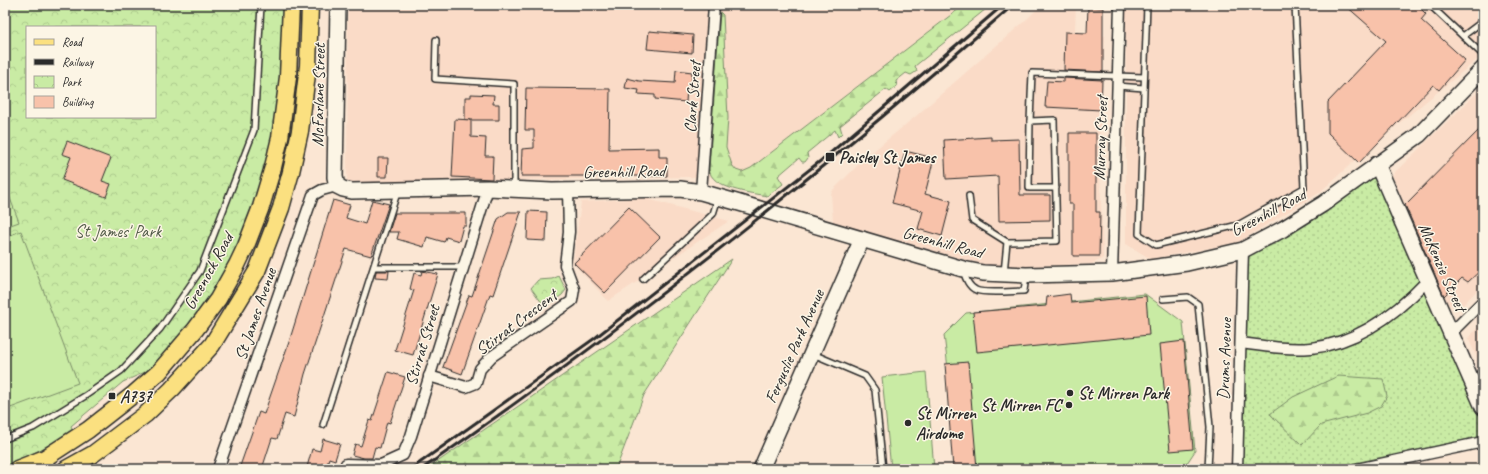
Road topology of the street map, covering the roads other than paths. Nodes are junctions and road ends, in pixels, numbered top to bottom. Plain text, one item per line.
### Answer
1 (261, 5) edge
2 (291, 5) edge
3 (310, 5) edge
4 (338, 5) edge
5 (714, 5) edge
6 (1120, 5) edge
7 (1147, 5) edge
8 (1295, 5) edge
9 (1430, 5) edge
10 (1483, 21) edge
11 (1463, 36) junction
12 (436, 40) dead end
13 (1483, 55) edge
14 (1483, 68) edge
15 (1144, 77) junction
16 (1117, 81) junction
17 (1144, 88) junction
18 (1030, 121) junction
19 (1377, 164) junction
20 (337, 186) junction
21 (488, 188) junction
22 (514, 188) junction
23 (1056, 188) junction
24 (398, 190) junction
25 (568, 190) junction
26 (701, 192) junction
27 (718, 196) junction
28 (969, 196) dead end
29 (862, 239) junction
30 (1007, 242) junction
31 (1244, 250) junction
32 (374, 267) junction
33 (463, 267) junction
34 (963, 269) junction
35 (1112, 273) junction
36 (1004, 274) junction
37 (1026, 275) junction
38 (643, 279) dead end
39 (1427, 281) junction
40 (1163, 299) dead end
41 (1483, 301) edge
42 (1451, 333) junction
43 (1241, 343) junction
44 (812, 353) junction
45 (429, 376) junction
46 (1483, 407) edge
47 (323, 425) dead end
48 (5, 439) edge
49 (1483, 442) edge
50 (48, 463) edge
51 (346, 464) dead end
52 (17, 469) edge
53 (66, 469) edge
54 (218, 469) edge
55 (760, 469) edge
56 (883, 469) edge
57 (1208, 469) edge
58 (1237, 469) edge
59 (1357, 469) edge

1 - 48 lane
2 - 50 main road, Greenock Road
3 - 53 main road
4 - 20 street, McFarlane Street
5 - 26 street, Clark Street
6 - 16 street, Murray Street
7 - 15 lane
8 - 17 lane
9 - 11 lane
10 - 11 lane
11 - 13 lane
12 - 22 lane
14 - 19 street, Greenhill Road
15 - 16 lane
15 - 17 lane
16 - 17 lane
16 - 18 lane
16 - 35 street, Murray Street
18 - 23 lane
18 - 23 lane
19 - 31 street, Greenhill Road
19 - 39 street, McKenzie Street
20 - 24 street, Greenhill Road
20 - 54 street, St James Avenue
21 - 22 street, Greenhill Road
21 - 24 street, Greenhill Road
21 - 33 street, Stirrat Street
22 - 25 street, Greenhill Road
23 - 30 lane
24 - 32 lane
25 - 26 street, Greenhill Road
25 - 45 street, Stirrat Crescent
26 - 27 street, Greenhill Road
27 - 29 street, Greenhill Road
27 - 38 lane
28 - 30 lane
29 - 34 street, Greenhill Road
29 - 44 street, Ferguslie Park Avenue
30 - 36 lane
31 - 35 street, Greenhill Road
31 - 43 street, Drums Avenue
32 - 33 lane
32 - 47 lane
33 - 45 street, Stirrat Street
34 - 36 street, Greenhill Road
34 - 37 lane
35 - 37 street, Greenhill Road
36 - 37 street, Greenhill Road
39 - 42 street, McKenzie Street
39 - 43 street
40 - 57 lane
41 - 42 street
42 - 46 street, McKenzie Street
43 - 58 street, Drums Avenue
44 - 55 street, Ferguslie Park Avenue
44 - 56 lane
45 - 51 street, Stirrat Street
49 - 59 street
50 - 52 main road, Greenock Road

